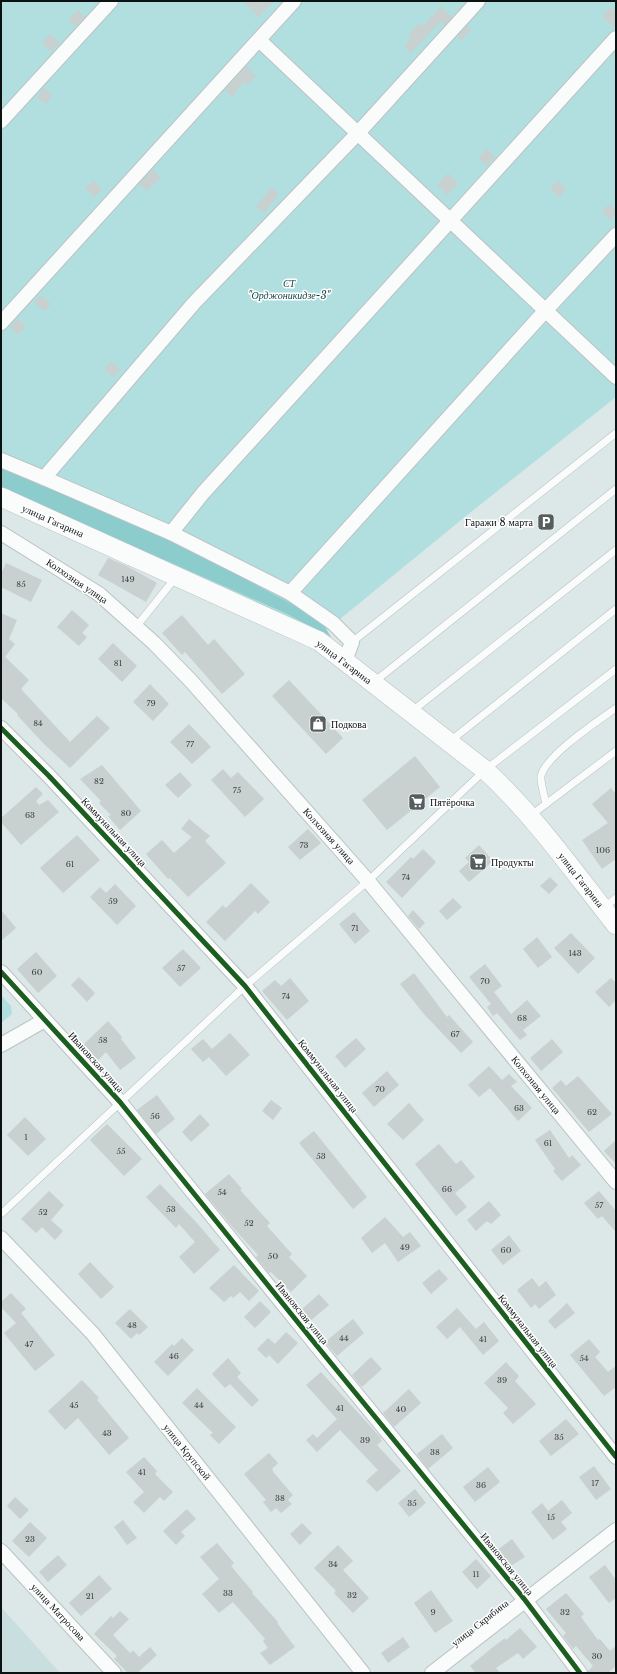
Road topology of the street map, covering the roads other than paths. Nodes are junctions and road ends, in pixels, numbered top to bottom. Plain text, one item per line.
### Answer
1 (112, 1) edge
2 (294, 1) edge
3 (478, 1) edge
4 (616, 38) edge
5 (259, 40) junction
6 (1, 121) edge
7 (358, 133) junction
8 (451, 221) junction
9 (616, 235) edge
10 (545, 310) junction
11 (1, 323) edge
12 (616, 377) edge
13 (616, 433) edge
14 (1, 460) edge
15 (44, 478) junction
16 (616, 489) edge
17 (4, 501) edge
18 (1, 533) edge
19 (171, 533) junction
20 (616, 550) edge
21 (176, 577) junction
22 (290, 593) junction
23 (616, 609) edge
24 (136, 627) junction
25 (352, 642) junction
26 (345, 661) junction
27 (616, 669) edge
28 (373, 683) junction
29 (616, 708) edge
30 (410, 712) junction
31 (1, 728) edge
32 (449, 742) junction
33 (616, 752) edge
34 (485, 770) junction
35 (546, 804) junction
36 (530, 816) junction
37 (368, 881) junction
38 (610, 903) edge
39 (616, 925) edge
40 (1, 972) edge
41 (245, 986) junction
42 (45, 1020) junction
43 (1, 1045) edge
44 (120, 1102) junction
45 (616, 1182) edge
46 (1, 1214) edge
47 (1, 1238) edge
48 (616, 1457) edge
49 (616, 1530) edge
50 (1, 1551) edge
51 (525, 1600) junction
52 (114, 1673) edge
53 (363, 1673) edge
54 (432, 1673) edge
55 (580, 1673) edge

1 - 6 street
2 - 5 street
3 - 7 street
4 - 8 street
5 - 7 street
5 - 11 street
7 - 8 street
7 - 15 street
8 - 10 street
8 - 19 street
9 - 10 street
10 - 12 street
10 - 22 street
13 - 25 lane
14 - 15 street
15 - 19 street
16 - 28 lane
17 - 21 main road, улица Гагарина
18 - 24 street, Колхозная улица
19 - 22 street
20 - 30 lane
21 - 24 lane
21 - 26 main road, улица Гагарина
22 - 25 street
23 - 32 lane
24 - 37 street, Колхозная улица
25 - 26 street
26 - 28 main road, улица Гагарина
27 - 34 lane
28 - 30 main road, улица Гагарина
29 - 35 lane
30 - 32 main road, улица Гагарина
31 - 41 street, Коммунальная улица
32 - 34 main road, улица Гагарина
33 - 35 lane
34 - 36 main road, улица Гагарина
34 - 37 lane
35 - 36 lane
36 - 38 main road, улица Гагарина
37 - 41 lane
37 - 45 street, Колхозная улица
38 - 39 main road, улица Гагарина
40 - 42 street, Ивановская улица
41 - 44 lane
41 - 48 street, Коммунальная улица
42 - 43 street
42 - 44 street, Ивановская улица
44 - 46 lane
44 - 51 street, Ивановская улица
47 - 53 street, улица Крупской
49 - 51 street, улица Скрябина
50 - 52 street, улица Матросова
51 - 54 street, улица Скрябина
51 - 55 street, Ивановская улица

